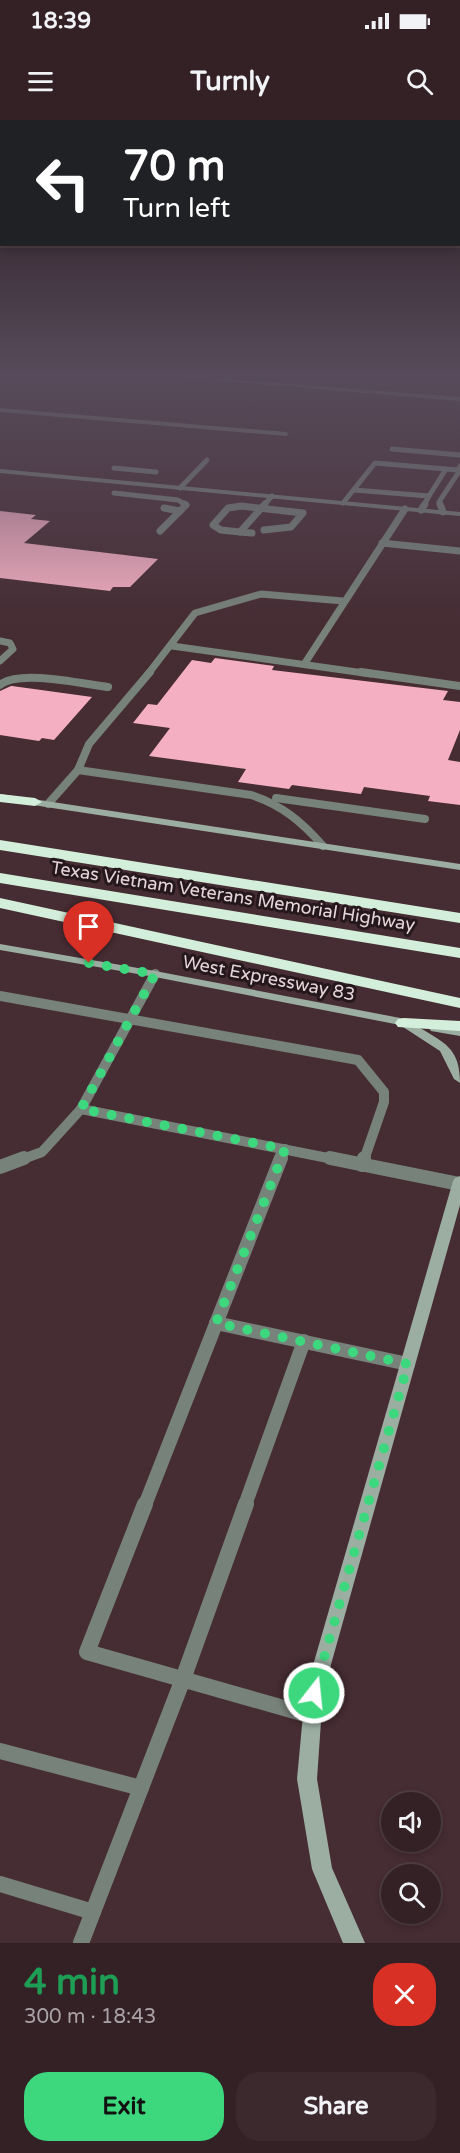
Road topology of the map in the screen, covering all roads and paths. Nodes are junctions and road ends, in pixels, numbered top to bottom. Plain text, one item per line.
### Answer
1 (207, 460) dead end
2 (114, 468) dead end
3 (459, 468) edge
4 (446, 469) junction
5 (130, 470) junction
6 (0, 471) edge
7 (156, 472) dead end
8 (116, 482) junction
9 (180, 488) junction
10 (190, 489) junction
11 (354, 489) junction
12 (114, 494) dead end
13 (272, 496) junction
14 (429, 496) junction
15 (178, 500) junction
16 (161, 503) junction
17 (343, 503) junction
18 (261, 508) junction
19 (405, 508) junction
20 (421, 510) junction
21 (180, 511) junction
22 (443, 512) junction
23 (460, 514) edge
24 (264, 530) dead end
25 (160, 531) dead end
26 (240, 532) junction
27 (252, 533) dead end
28 (382, 543) junction
29 (460, 551) edge
30 (343, 602) junction
31 (0, 641) edge
32 (172, 646) junction
33 (0, 661) edge
34 (305, 663) junction
35 (0, 685) edge
36 (460, 686) edge
37 (108, 687) dead end
38 (78, 770) junction
39 (251, 795) junction
40 (0, 797) edge
41 (42, 803) junction
42 (425, 819) dead end
43 (0, 845) edge
44 (323, 846) junction
45 (460, 867) edge
46 (0, 878) edge
47 (0, 903) edge
48 (460, 918) edge
49 (0, 947) edge
50 (460, 953) edge
51 (155, 974) junction
52 (0, 996) edge
53 (460, 1003) edge
54 (130, 1019) junction
55 (404, 1023) junction
56 (460, 1026) edge
57 (460, 1032) edge
58 (460, 1079) edge
59 (81, 1109) junction
60 (285, 1149) junction
61 (362, 1164) junction
62 (0, 1167) edge
63 (460, 1182) edge
64 (216, 1323) junction
65 (304, 1341) junction
66 (408, 1364) junction
67 (183, 1679) junction
68 (312, 1716) junction
69 (0, 1751) edge
70 (141, 1788) junction
71 (0, 1884) edge
72 (93, 1912) junction
73 (81, 1943) edge
74 (354, 1943) edge

1 - 9 lane
2 - 5 lane
3 - 4 lane
3 - 22 lane
4 - 11 lane
4 - 14 lane
5 - 7 lane
5 - 8 lane
6 - 8 street
8 - 9 street
9 - 10 street
10 - 13 street
10 - 15 lane
11 - 14 lane
11 - 17 lane
12 - 16 lane
13 - 17 street
13 - 18 lane
14 - 20 lane
15 - 16 lane
15 - 21 lane
16 - 21 lane
17 - 19 street
18 - 24 lane
18 - 26 lane
18 - 26 lane
19 - 20 street
19 - 28 lane
20 - 22 street
21 - 25 lane
22 - 23 street
26 - 27 lane
28 - 29 lane
28 - 30 lane
30 - 32 lane
30 - 34 lane
31 - 33 lane
32 - 34 lane
32 - 38 lane
34 - 36 lane
35 - 37 lane
38 - 39 lane
38 - 41 lane
39 - 42 lane
39 - 44 lane
40 - 41 highway
41 - 44 main road
43 - 48 highway, Texas Vietnam Veterans Memorial Highway
44 - 45 main road
46 - 50 highway, Texas Vietnam Veterans Memorial Highway
47 - 53 highway
49 - 51 main road, West Expressway 83
51 - 54 lane
51 - 55 main road, West Expressway 83
52 - 54 lane
54 - 59 lane
54 - 61 lane
55 - 56 highway
55 - 57 main road, West Expressway 83
55 - 58 main road
59 - 60 lane
59 - 62 lane
60 - 61 lane
60 - 64 lane
61 - 63 lane
63 - 66 main road
64 - 65 lane
64 - 67 lane
65 - 66 lane
65 - 67 lane
66 - 68 main road
67 - 68 lane
67 - 70 lane
68 - 74 main road
69 - 70 lane
70 - 72 lane
71 - 72 lane
72 - 73 lane

